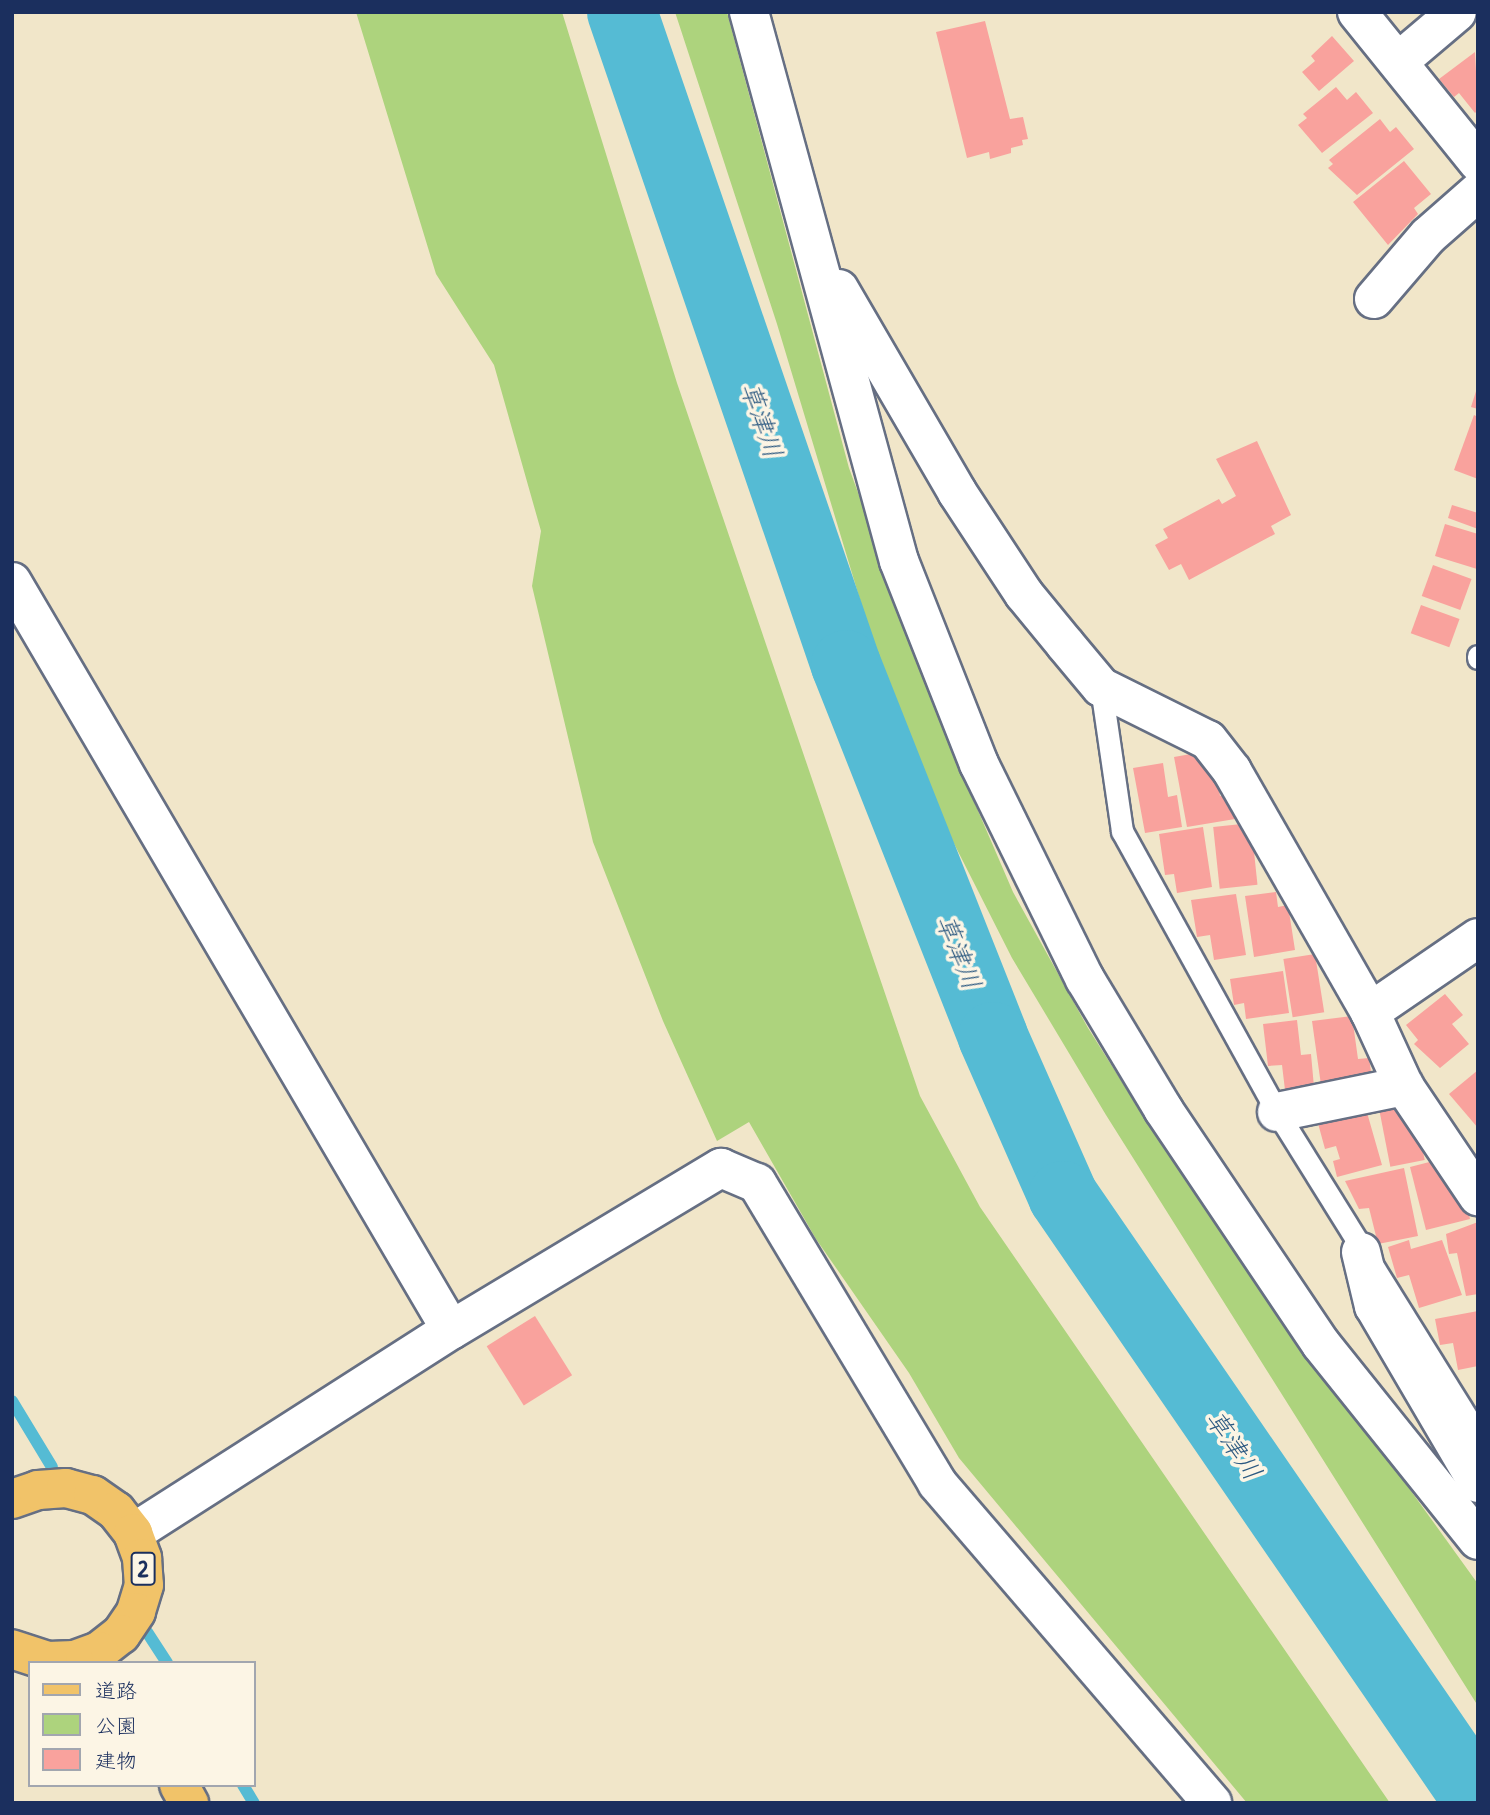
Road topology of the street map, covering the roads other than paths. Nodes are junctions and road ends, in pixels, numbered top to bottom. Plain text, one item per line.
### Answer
1 (750, 12) edge
2 (1357, 12) edge
3 (1457, 12) edge
4 (1398, 62) junction
5 (1478, 162) edge
6 (1478, 192) edge
7 (816, 251) junction
8 (1374, 299) dead end
9 (12, 582) edge
10 (1101, 687) junction
11 (1471, 955) edge
12 (1370, 1012) junction
13 (1404, 1086) junction
14 (1277, 1112) junction
15 (1478, 1196) edge
16 (1362, 1252) junction
17 (451, 1331) junction
18 (1478, 1435) edge
19 (1478, 1483) edge
20 (12, 1499) edge
21 (133, 1532) junction
22 (1478, 1540) edge
23 (12, 1648) edge
24 (103, 1657) edge
25 (180, 1787) edge
26 (189, 1803) edge
27 (1212, 1803) edge

1 - 7 street
2 - 4 street
3 - 4 street
4 - 5 street
6 - 8 street
7 - 10 street
7 - 22 street
9 - 17 street
10 - 12 street
10 - 14 lane
11 - 12 street
12 - 13 street
13 - 14 street
13 - 15 street
14 - 16 lane
16 - 18 lane
16 - 19 street
17 - 21 street
17 - 27 street
20 - 21 main road, 2
21 - 24 main road, 2
23 - 24 main road, 2
25 - 26 main road

